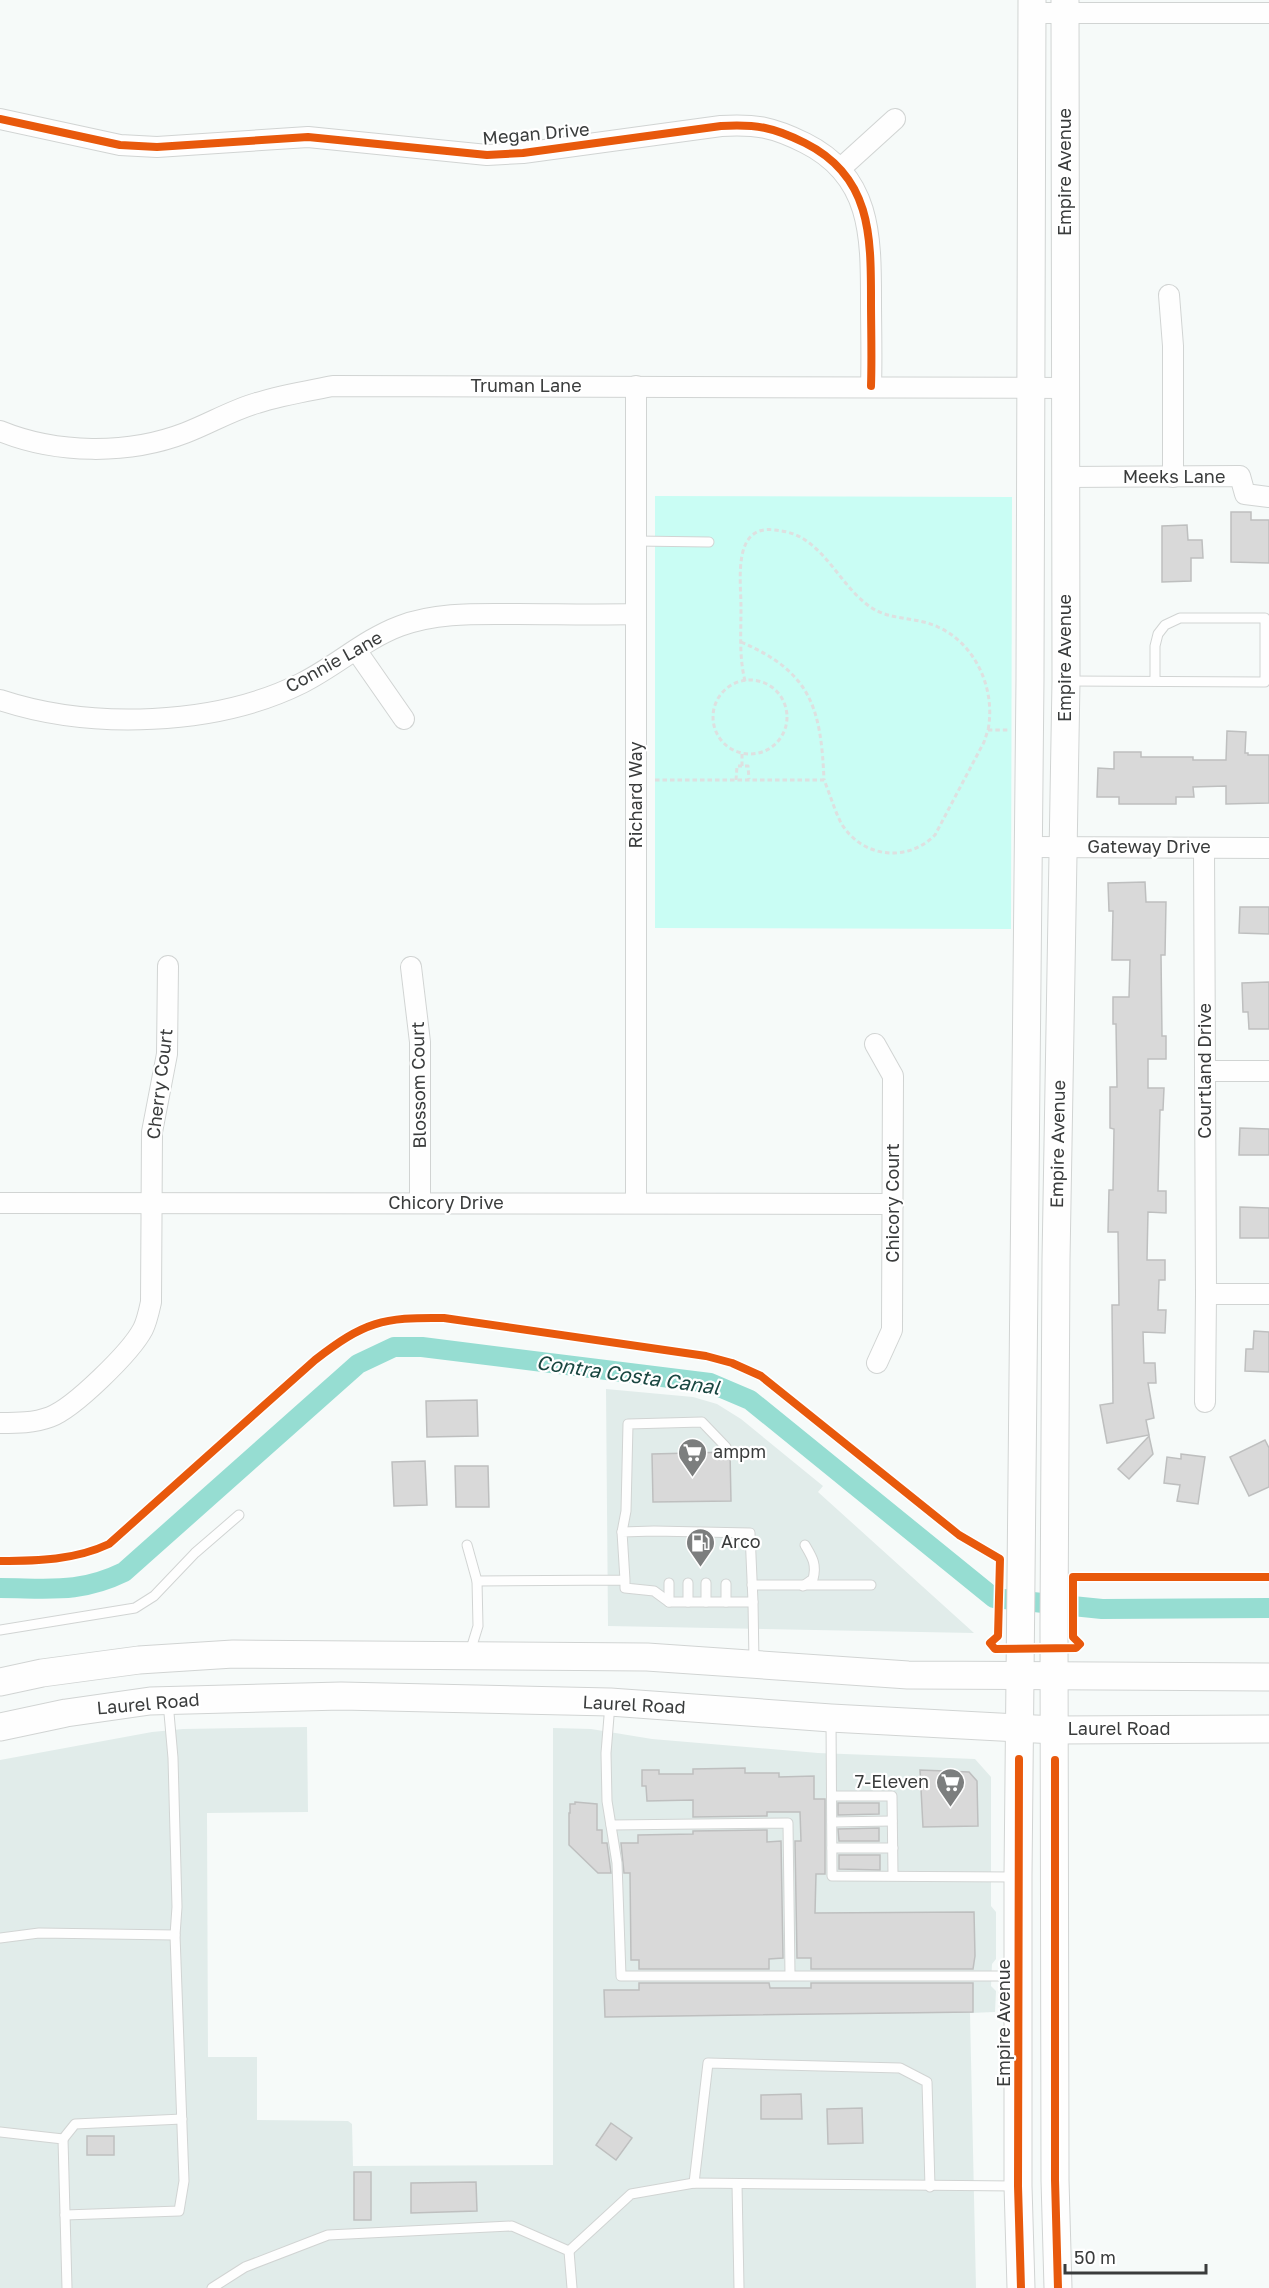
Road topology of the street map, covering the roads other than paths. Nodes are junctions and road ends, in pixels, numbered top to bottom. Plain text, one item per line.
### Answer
1 (1032, 6) edge
2 (1200, 6) edge
3 (1065, 7) edge
4 (1269, 13) edge
5 (0, 119) edge
6 (895, 119) dead end
7 (841, 168) junction
8 (1169, 295) dead end
9 (636, 386) junction
10 (871, 386) junction
11 (1030, 387) junction
12 (1065, 388) junction
13 (0, 430) edge
14 (1065, 477) junction
15 (1173, 477) junction
16 (1269, 497) edge
17 (636, 541) junction
18 (709, 542) dead end
19 (636, 614) junction
20 (356, 650) junction
21 (1066, 681) junction
22 (1155, 681) junction
23 (0, 699) edge
24 (404, 720) dead end
25 (1029, 847) junction
26 (1064, 847) junction
27 (1204, 848) junction
28 (1269, 848) edge
29 (168, 966) dead end
30 (411, 967) dead end
31 (875, 1044) dead end
32 (1205, 1071) junction
33 (1269, 1071) edge
34 (0, 1203) edge
35 (151, 1203) junction
36 (420, 1203) junction
37 (636, 1203) junction
38 (893, 1204) junction
39 (1206, 1294) junction
40 (1269, 1294) edge
41 (877, 1363) dead end
42 (1204, 1402) dead end
43 (0, 1423) edge
44 (726, 1447) dead end
45 (239, 1515) dead end
46 (622, 1532) junction
47 (467, 1545) dead end
48 (805, 1545) dead end
49 (625, 1580) junction
50 (477, 1581) junction
51 (669, 1583) dead end
52 (688, 1583) dead end
53 (706, 1583) dead end
54 (726, 1584) dead end
55 (752, 1585) junction
56 (871, 1585) dead end
57 (803, 1586) junction
58 (669, 1602) junction
59 (688, 1602) junction
60 (706, 1602) junction
61 (726, 1602) junction
62 (753, 1602) junction
63 (0, 1630) edge
64 (469, 1655) junction
65 (754, 1665) junction
66 (1020, 1676) junction
67 (1055, 1676) junction
68 (1269, 1677) edge
69 (0, 1682) edge
70 (468, 1699) junction
71 (168, 1700) junction
72 (610, 1702) junction
73 (831, 1718) junction
74 (0, 1727) edge
75 (1020, 1728) junction
76 (1269, 1729) edge
77 (1055, 1730) junction
78 (832, 1796) junction
79 (892, 1821) junction
80 (832, 1822) junction
81 (611, 1825) junction
82 (832, 1848) junction
83 (893, 1848) junction
84 (893, 1875) junction
85 (1018, 1877) junction
86 (175, 1935) junction
87 (0, 1938) edge
88 (790, 1975) junction
89 (1019, 1976) junction
90 (1019, 2037) junction
91 (182, 2119) junction
92 (0, 2132) edge
93 (63, 2139) junction
94 (1055, 2180) junction
95 (694, 2183) junction
96 (737, 2184) junction
97 (930, 2187) junction
98 (1018, 2194) junction
99 (65, 2216) junction
100 (569, 2251) junction
101 (67, 2288) edge
102 (212, 2288) edge
103 (572, 2288) edge
104 (740, 2288) edge
105 (1021, 2288) edge
106 (1041, 2288) edge
107 (1058, 2288) edge

1 - 3 street
1 - 11 main road, Empire Avenue
2 - 3 street
2 - 4 street
3 - 12 main road, Empire Avenue
5 - 7 street, Megan Drive
6 - 7 street
7 - 10 street, Megan Drive
8 - 15 street
9 - 10 street, Truman Lane
9 - 13 street, Truman Lane
9 - 17 street, Richard Way
10 - 11 street, Truman Lane
11 - 12 street, Truman Lane
11 - 25 main road, Empire Avenue
12 - 14 main road, Empire Avenue
14 - 15 street, Meeks Lane
14 - 21 main road, Empire Avenue
15 - 16 street, Meeks Lane
17 - 18 lane
17 - 19 street, Richard Way
19 - 20 street, Connie Lane
19 - 37 street, Richard Way
20 - 23 street, Connie Lane
20 - 24 street
21 - 22 lane
21 - 26 main road, Empire Avenue
22 - 22 lane
25 - 26 street, Gateway Drive
25 - 66 main road, Empire Avenue
26 - 27 street, Gateway Drive
26 - 67 main road, Empire Avenue
27 - 28 street, Gateway Drive
27 - 32 street, Courtland Drive
29 - 35 street, Cherry Court
30 - 36 street, Blossom Court
31 - 38 street, Chicory Court
32 - 33 street
32 - 39 street, Courtland Drive
34 - 35 street, Chicory Drive
35 - 36 street, Chicory Drive
35 - 43 street, Cherry Court
36 - 37 street, Chicory Drive
37 - 38 street, Chicory Drive
38 - 41 street, Chicory Court
39 - 40 street
39 - 42 street, Courtland Drive
44 - 46 lane
45 - 63 lane
46 - 49 lane
46 - 55 lane
47 - 50 lane
48 - 57 lane
49 - 50 lane
49 - 58 lane
50 - 64 lane
51 - 58 lane
52 - 59 lane
53 - 60 lane
54 - 61 lane
55 - 57 lane
55 - 62 lane
56 - 57 lane
58 - 59 lane
59 - 60 lane
60 - 61 lane
61 - 62 lane
62 - 65 lane
64 - 65 main road
64 - 69 main road
64 - 70 main road
65 - 66 main road
66 - 67 main road
66 - 75 main road, Empire Avenue
67 - 68 main road
67 - 77 main road, Empire Avenue
70 - 71 main road, Laurel Road
70 - 72 main road, Laurel Road
71 - 74 main road, Laurel Road
71 - 86 lane
72 - 73 main road, Laurel Road
72 - 81 lane
73 - 75 main road, Laurel Road
73 - 78 lane
75 - 77 main road, Laurel Road
75 - 85 main road, Empire Avenue
76 - 77 main road, Laurel Road
77 - 94 main road, Empire Avenue
78 - 79 lane
78 - 80 lane
79 - 80 lane
79 - 83 lane
80 - 82 lane
81 - 88 lane
81 - 88 lane
82 - 83 lane
82 - 84 lane
83 - 84 lane
84 - 85 lane
85 - 89 main road, Empire Avenue
86 - 87 lane
86 - 91 lane
88 - 89 lane
89 - 90 main road, Empire Avenue
90 - 94 main road
90 - 98 main road, Empire Avenue
91 - 93 lane
91 - 99 lane
92 - 93 lane
93 - 99 lane
94 - 107 main road, Empire Avenue
95 - 96 lane
95 - 97 lane
95 - 100 lane
96 - 97 lane
96 - 104 lane
97 - 98 lane
98 - 105 main road, Empire Avenue
98 - 106 main road
99 - 101 lane
100 - 102 lane
100 - 103 lane

